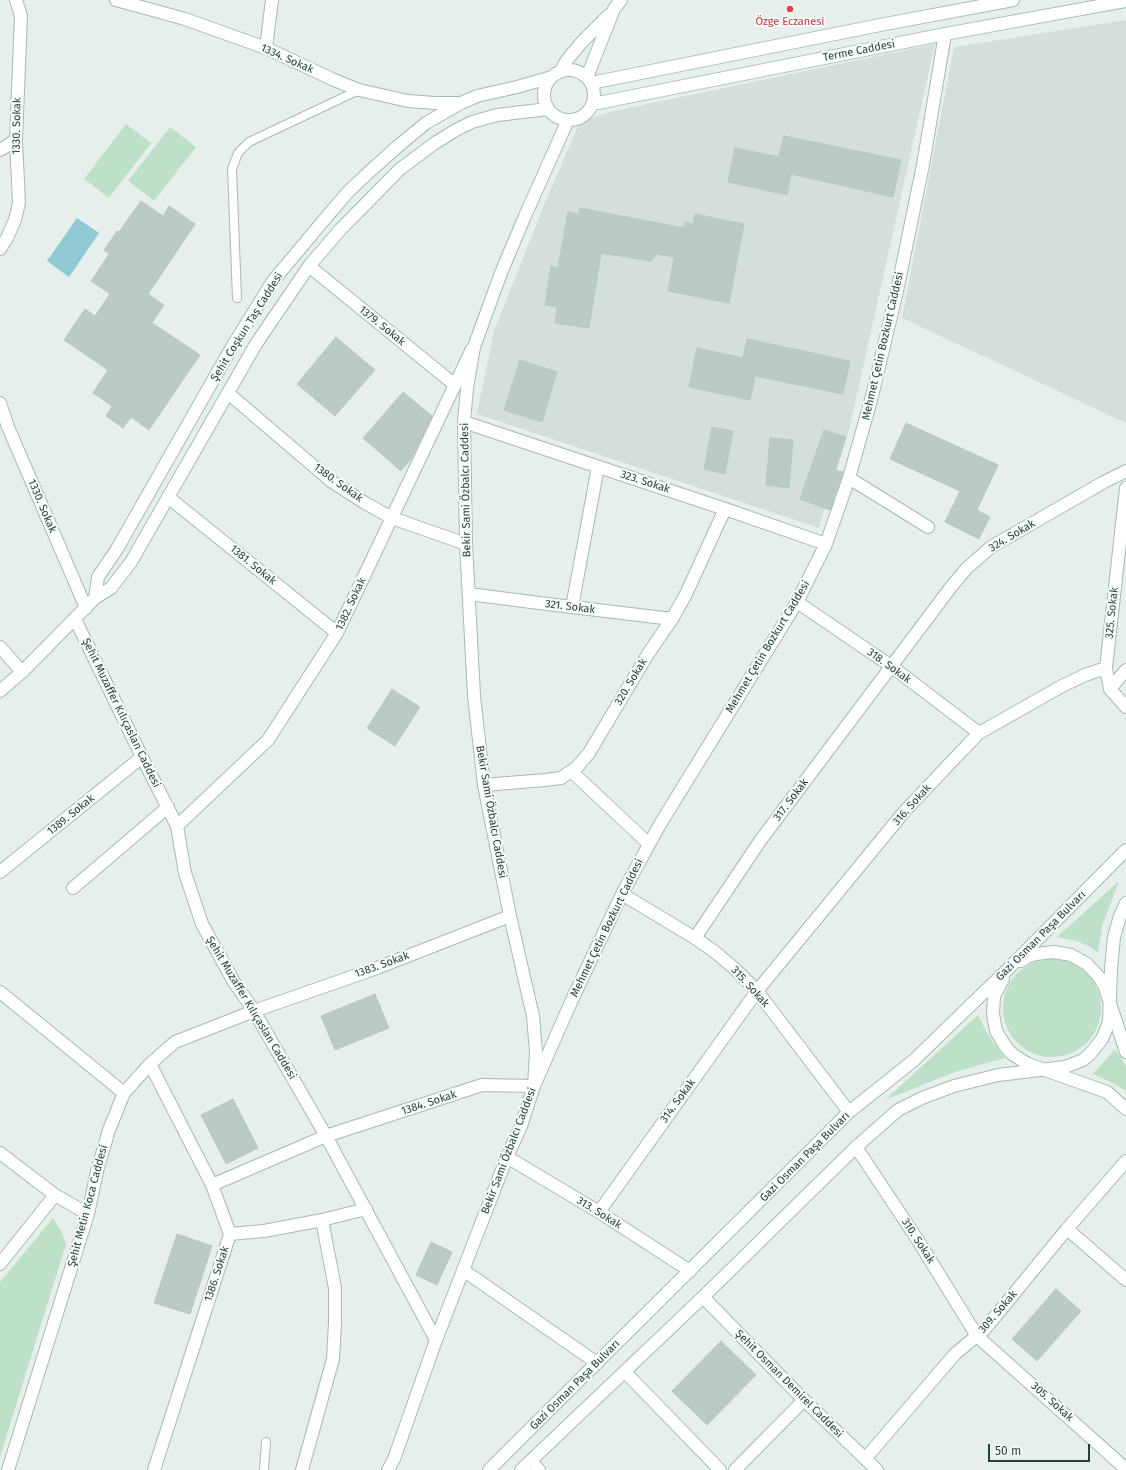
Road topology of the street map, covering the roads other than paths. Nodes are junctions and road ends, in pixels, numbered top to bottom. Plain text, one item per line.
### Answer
1 (16, 0) edge
2 (116, 0) edge
3 (272, 0) edge
4 (1013, 0) edge
5 (1126, 1) edge
6 (990, 2) edge
7 (617, 5) edge
8 (945, 34) junction
9 (266, 48) junction
10 (556, 75) junction
11 (589, 80) junction
12 (359, 90) junction
13 (461, 103) junction
14 (593, 104) junction
15 (548, 108) junction
16 (568, 120) junction
17 (16, 140) junction
18 (0, 150) edge
19 (0, 249) edge
20 (309, 266) junction
21 (237, 298) dead end
22 (474, 346) junction
23 (455, 385) junction
24 (228, 393) junction
25 (0, 403) edge
26 (464, 422) junction
27 (4, 431) edge
28 (598, 466) junction
29 (1126, 471) edge
30 (850, 478) junction
31 (1126, 488) edge
32 (168, 497) junction
33 (725, 509) junction
34 (392, 518) junction
35 (928, 527) dead end
36 (466, 544) junction
37 (826, 544) junction
38 (469, 594) junction
39 (95, 598) junction
40 (797, 602) junction
41 (572, 607) junction
42 (86, 608) junction
43 (75, 619) junction
44 (672, 619) junction
45 (338, 633) junction
46 (0, 647) edge
47 (892, 666) junction
48 (1106, 668) junction
49 (1126, 670) edge
50 (22, 672) junction
51 (1110, 689) junction
52 (0, 691) edge
53 (1126, 707) edge
54 (979, 733) junction
55 (142, 757) junction
56 (571, 771) junction
57 (484, 786) junction
58 (168, 807) junction
59 (177, 826) junction
60 (649, 844) junction
61 (1126, 850) edge
62 (0, 872) edge
63 (73, 888) dead end
64 (622, 894) junction
65 (1126, 903) edge
66 (510, 916) junction
67 (696, 938) junction
68 (1009, 968) junction
69 (757, 991) junction
70 (0, 992) edge
71 (1109, 1003) junction
72 (254, 1011) junction
73 (1126, 1052) edge
74 (150, 1064) junction
75 (1045, 1070) junction
76 (534, 1086) junction
77 (124, 1093) junction
78 (1126, 1109) edge
79 (849, 1112) junction
80 (326, 1136) junction
81 (856, 1147) junction
82 (0, 1153) edge
83 (507, 1156) junction
84 (1126, 1161) edge
85 (212, 1185) junction
86 (55, 1195) junction
87 (366, 1209) junction
88 (599, 1212) junction
89 (88, 1214) junction
90 (322, 1220) junction
91 (1067, 1228) junction
92 (230, 1234) junction
93 (0, 1264) edge
94 (463, 1270) junction
95 (690, 1271) junction
96 (1126, 1280) edge
97 (703, 1297) junction
98 (977, 1336) junction
99 (436, 1340) junction
100 (597, 1363) junction
101 (625, 1372) junction
102 (804, 1400) junction
103 (266, 1442) dead end
104 (865, 1460) junction
105 (535, 1465) edge
106 (1120, 1467) edge
107 (8, 1470) edge
108 (154, 1470) edge
109 (264, 1470) edge
110 (302, 1470) edge
111 (388, 1470) edge
112 (489, 1470) edge
113 (521, 1470) edge
114 (720, 1470) edge
115 (735, 1470) edge
116 (877, 1470) edge

1 - 17 street, 1330. Sokak
2 - 9 street, 1334. Sokak
3 - 9 street
4 - 6 street, Terme Caddesi
5 - 8 street, Terme Caddesi
6 - 11 street, Terme Caddesi
7 - 10 street
7 - 11 street
8 - 14 street, Terme Caddesi
8 - 30 street, Mehmet Çetin Bozkurt Caddesi
9 - 12 street, 1334. Sokak
10 - 11 street
10 - 13 street, Şehit Coşkun Taş Caddesi
10 - 15 street
11 - 14 street
12 - 13 street, 1334. Sokak
12 - 21 lane
13 - 39 street, Şehit Coşkun Taş Caddesi
14 - 16 street
15 - 16 street
15 - 20 street, Şehit Coşkun Taş Caddesi
16 - 22 street, Bekir Sami Özbalcı Caddesi
17 - 18 street
17 - 19 street, 1330. Sokak
20 - 23 street, 1379. Sokak
20 - 24 street, Şehit Coşkun Taş Caddesi
22 - 23 street, 1382. Sokak
22 - 26 street, Bekir Sami Özbalcı Caddesi
23 - 34 street, 1382. Sokak
24 - 32 street, Şehit Coşkun Taş Caddesi
24 - 34 street, 1380. Sokak
25 - 27 street, 1330. Sokak
26 - 28 street, 323. Sokak
26 - 36 street, Bekir Sami Özbalcı Caddesi
27 - 42 street, 1330. Sokak
28 - 33 street, 323. Sokak
28 - 41 street
29 - 47 street, 324. Sokak
30 - 35 street
30 - 37 street, Mehmet Çetin Bozkurt Caddesi
31 - 48 street, 325. Sokak
32 - 39 street, Şehit Coşkun Taş Caddesi
32 - 45 street, 1381. Sokak
33 - 37 street, 323. Sokak
33 - 44 street, 320. Sokak
34 - 36 street, 1380. Sokak
34 - 45 street, 1382. Sokak
36 - 38 street, Bekir Sami Özbalcı Caddesi
37 - 40 street, Mehmet Çetin Bozkurt Caddesi
38 - 41 street, 321. Sokak
38 - 57 street, Bekir Sami Özbalcı Caddesi
39 - 42 street, Şehit Coşkun Taş Caddesi
40 - 47 street, 318. Sokak
40 - 60 street, Mehmet Çetin Bozkurt Caddesi
41 - 44 street, 321. Sokak
42 - 43 street, Şehit Coşkun Taş Caddesi
43 - 50 street, Şehit Coşkun Taş Caddesi
43 - 55 street, Şehit Muzaffer Kılıçaslan Caddesi
44 - 56 street, 320. Sokak
45 - 59 street, 1382. Sokak
46 - 50 street
47 - 54 street, 318. Sokak
47 - 67 street, 317. Sokak
48 - 51 street, 325. Sokak
48 - 54 street, 316. Sokak
49 - 51 street
50 - 52 street, Şehit Coşkun Taş Caddesi
51 - 53 street
54 - 69 street, 316. Sokak
55 - 58 street, Şehit Muzaffer Kılıçaslan Caddesi
55 - 62 street, 1389. Sokak
56 - 57 street, 320. Sokak
56 - 60 street
57 - 66 street, Bekir Sami Özbalcı Caddesi
58 - 59 street, Şehit Muzaffer Kılıçaslan Caddesi
58 - 63 street
59 - 72 street, Şehit Muzaffer Kılıçaslan Caddesi
60 - 64 street, Mehmet Çetin Bozkurt Caddesi
61 - 68 street, Gazi Osman Paşa Bulvarı
64 - 67 street, 315. Sokak
64 - 76 street, Mehmet Çetin Bozkurt Caddesi
65 - 71 street
66 - 72 street, 1383. Sokak
66 - 76 street, Bekir Sami Özbalcı Caddesi
67 - 69 street, 315. Sokak
68 - 71 street
68 - 75 street
68 - 79 street, Gazi Osman Paşa Bulvarı
69 - 79 street, 315. Sokak
69 - 88 street, 314. Sokak
70 - 77 street
71 - 73 street
71 - 75 street
72 - 74 street, Şehit Metin Koca Caddesi
72 - 80 street, Şehit Muzaffer Kılıçaslan Caddesi
74 - 77 street, Şehit Metin Koca Caddesi
74 - 85 street, 1386. Sokak
75 - 78 street
75 - 81 street
76 - 80 street, 1384. Sokak
76 - 83 street, Bekir Sami Özbalcı Caddesi
77 - 89 street, Şehit Metin Koca Caddesi
79 - 95 street, Gazi Osman Paşa Bulvarı
80 - 85 street, 1384. Sokak
80 - 87 street, Şehit Muzaffer Kılıçaslan Caddesi
81 - 97 street
81 - 98 street, 310. Sokak
82 - 86 street
83 - 88 street, 313. Sokak
83 - 94 street, Bekir Sami Özbalcı Caddesi
84 - 91 street, 309. Sokak
85 - 92 street, 1386. Sokak
86 - 89 street
86 - 93 street
87 - 90 street
87 - 99 street, Şehit Muzaffer Kılıçaslan Caddesi
88 - 95 street, 313. Sokak
89 - 107 street, Şehit Metin Koca Caddesi
90 - 92 street
90 - 110 street
91 - 96 street
91 - 98 street, 309. Sokak
92 - 108 street, 1386. Sokak
94 - 99 street, Bekir Sami Özbalcı Caddesi
94 - 100 street
95 - 100 street, Gazi Osman Paşa Bulvarı
97 - 101 street
97 - 102 street, Şehit Osman Demirel Caddesi
98 - 104 street, 309. Sokak
98 - 106 street, 305. Sokak
99 - 111 street, Bekir Sami Özbalcı Caddesi
100 - 112 street, Gazi Osman Paşa Bulvarı
101 - 105 street
101 - 114 street
102 - 104 street, Şehit Osman Demirel Caddesi
102 - 115 street
103 - 109 lane
104 - 116 street, Şehit Osman Demirel Caddesi
105 - 113 street

